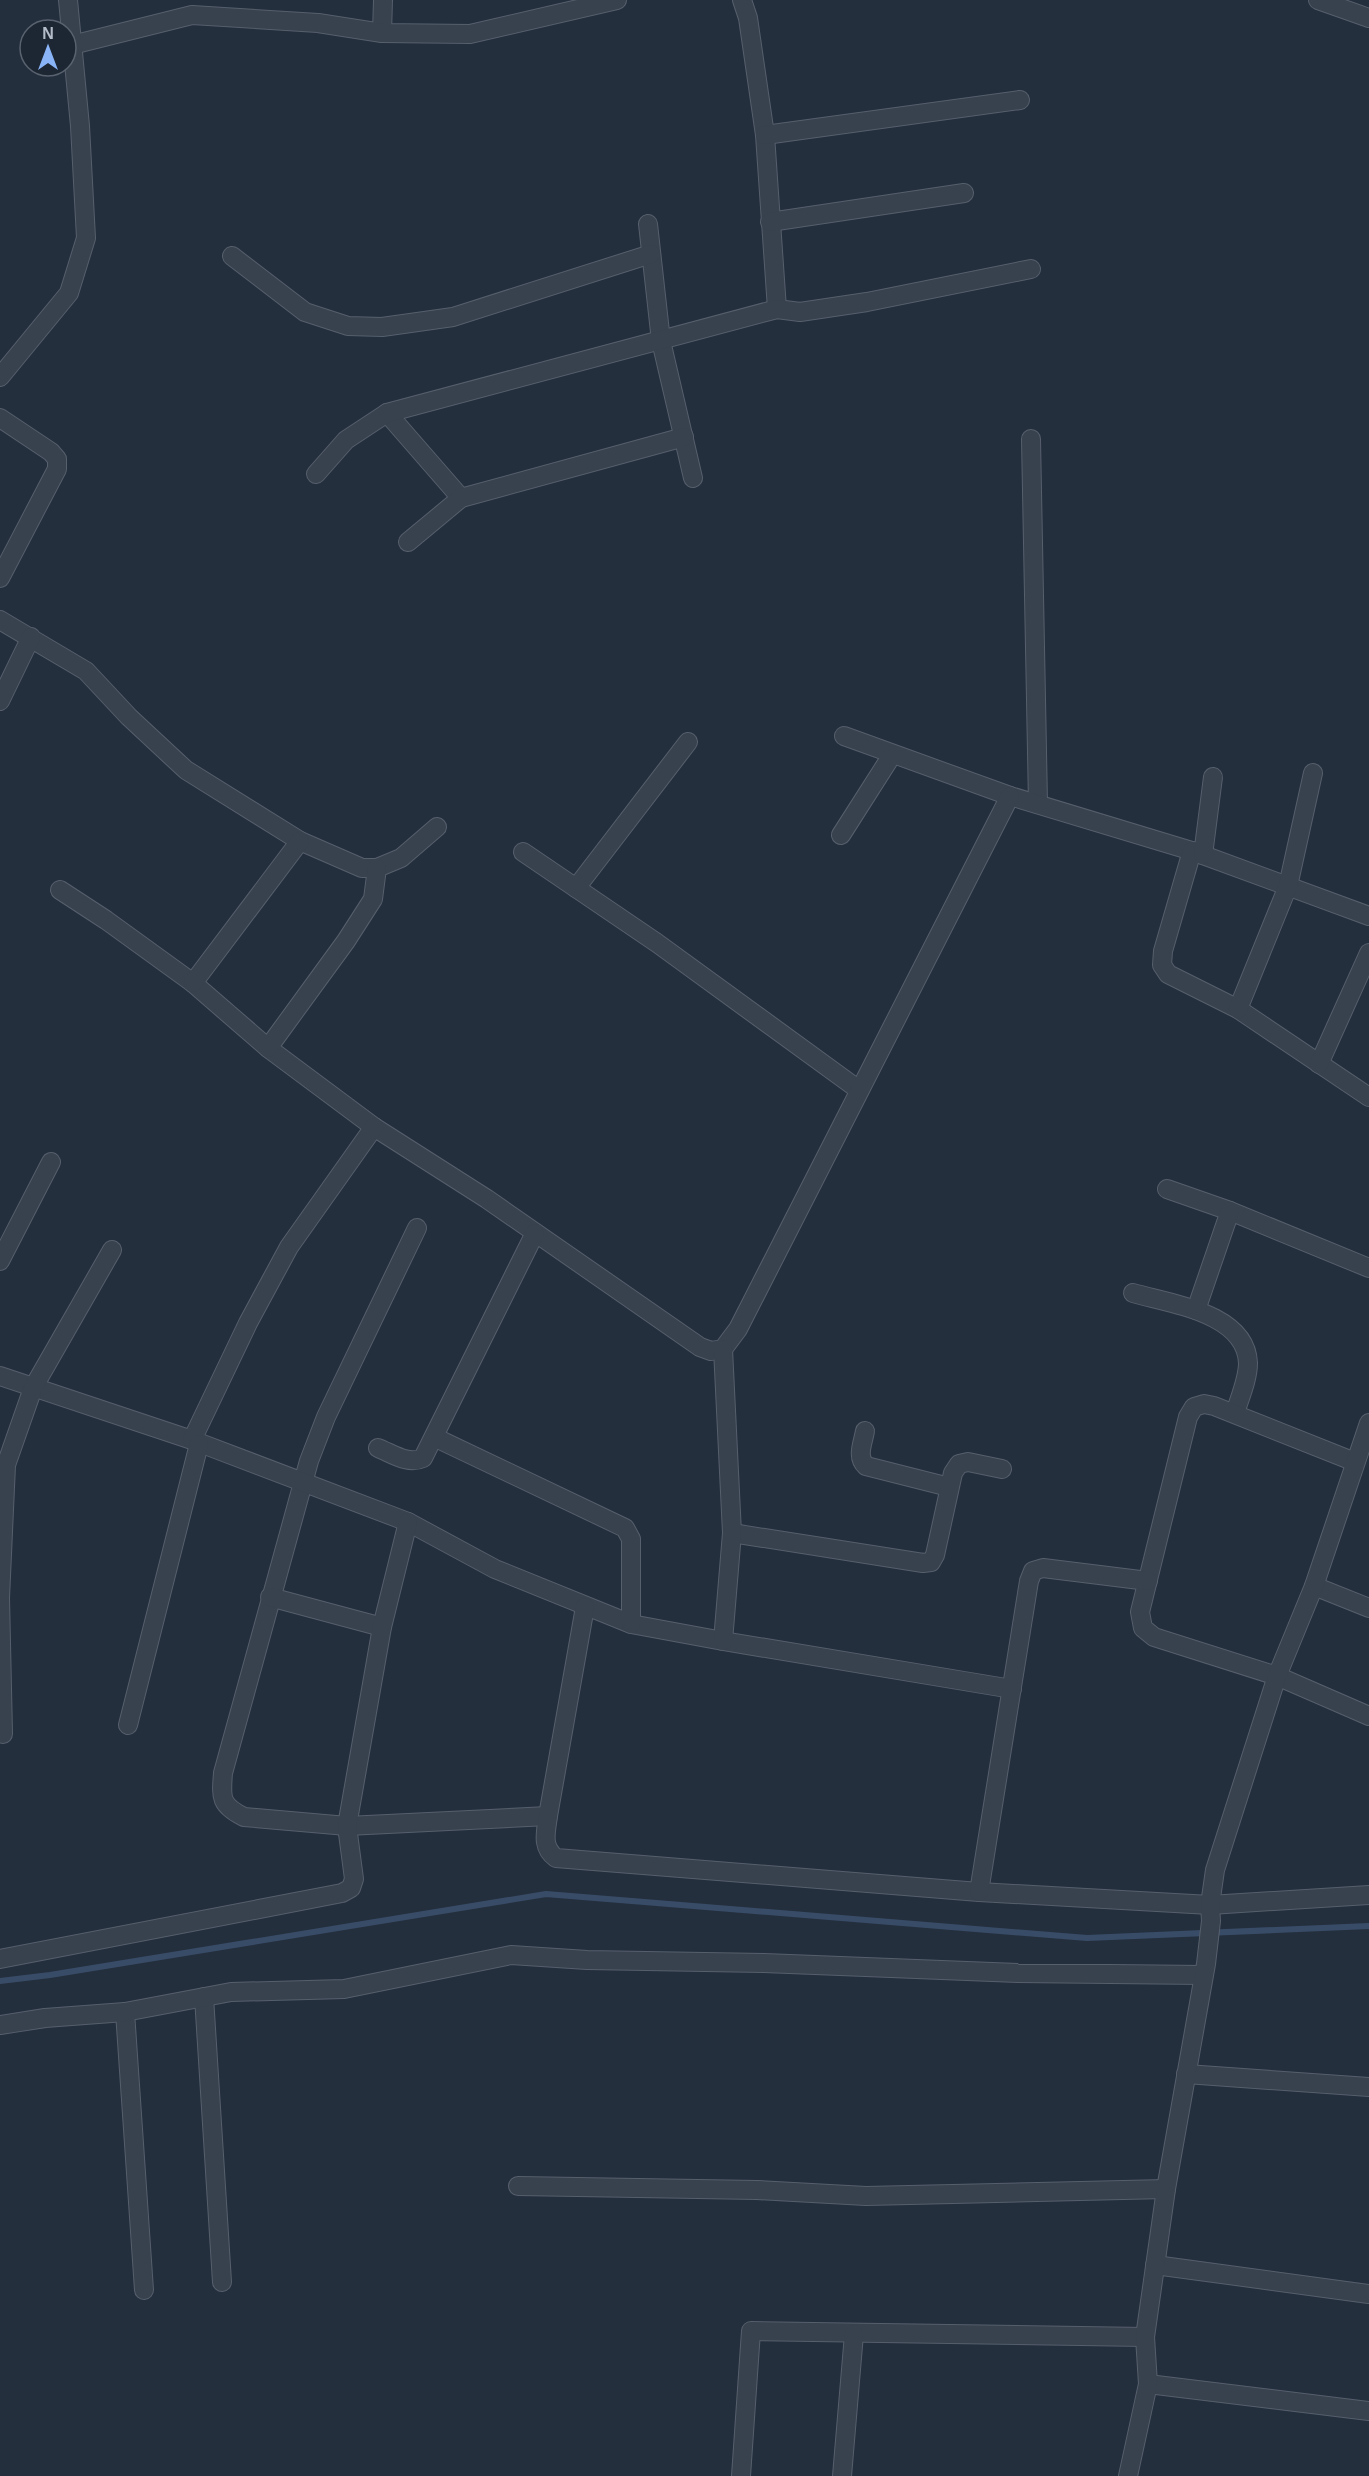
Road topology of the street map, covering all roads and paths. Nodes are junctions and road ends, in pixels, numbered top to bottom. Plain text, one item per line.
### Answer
1 (68, 0) edge
2 (383, 0) edge
3 (617, 0) edge
4 (742, 0) edge
5 (1318, 0) edge
6 (70, 18) edge
7 (1369, 18) edge
8 (382, 33) junction
9 (78, 44) edge
10 (75, 78) edge
11 (1020, 100) dead end
12 (765, 135) junction
13 (964, 193) dead end
14 (770, 222) junction
15 (648, 224) dead end
16 (651, 254) junction
17 (231, 256) dead end
18 (1032, 269) dead end
19 (777, 309) junction
20 (661, 341) junction
21 (0, 377) edge
22 (387, 413) junction
23 (0, 418) edge
24 (684, 437) junction
25 (1031, 439) dead end
26 (316, 474) dead end
27 (693, 478) dead end
28 (461, 498) junction
29 (408, 542) dead end
30 (0, 578) edge
31 (0, 620) edge
32 (31, 637) junction
33 (0, 701) edge
34 (844, 736) dead end
35 (688, 742) dead end
36 (892, 754) junction
37 (1313, 773) dead end
38 (1213, 777) dead end
39 (1010, 796) junction
40 (1038, 804) junction
41 (437, 827) dead end
42 (841, 835) dead end
43 (300, 841) junction
44 (523, 852) dead end
45 (1198, 853) junction
46 (377, 868) junction
47 (1288, 886) junction
48 (576, 888) junction
49 (60, 890) dead end
50 (1369, 916) edge
51 (1369, 952) edge
52 (193, 983) junction
53 (1238, 1009) junction
54 (268, 1048) junction
55 (1319, 1065) junction
56 (859, 1090) junction
57 (1369, 1097) edge
58 (374, 1127) junction
59 (51, 1162) dead end
60 (1167, 1189) dead end
61 (1230, 1211) junction
62 (417, 1228) dead end
63 (535, 1233) junction
64 (112, 1250) dead end
65 (0, 1261) edge
66 (1369, 1268) edge
67 (1133, 1293) dead end
68 (1196, 1310) junction
69 (723, 1349) junction
70 (0, 1376) edge
71 (33, 1388) junction
72 (1234, 1413) junction
73 (866, 1431) dead end
74 (1367, 1433) edge
75 (434, 1437) junction
76 (196, 1442) junction
77 (378, 1448) dead end
78 (1355, 1462) junction
79 (1002, 1468) dead end
80 (305, 1482) junction
81 (950, 1487) junction
82 (408, 1521) junction
83 (732, 1533) junction
84 (1149, 1581) junction
85 (1314, 1586) junction
86 (270, 1597) junction
87 (585, 1607) junction
88 (1369, 1608) edge
89 (631, 1624) junction
90 (382, 1627) junction
91 (723, 1641) junction
92 (1277, 1676) junction
93 (1012, 1689) junction
94 (1369, 1716) edge
95 (128, 1725) dead end
96 (3, 1734) dead end
97 (548, 1816) junction
98 (347, 1826) junction
99 (979, 1892) junction
100 (1369, 1895) edge
101 (1210, 1913) junction
102 (0, 1959) edge
103 (1204, 1970) junction
104 (204, 1997) junction
105 (125, 2012) junction
106 (0, 2025) edge
107 (1186, 2074) junction
108 (1369, 2088) edge
109 (518, 2186) dead end
110 (1166, 2189) junction
111 (1155, 2265) junction
112 (222, 2282) dead end
113 (144, 2290) dead end
114 (1369, 2294) edge
115 (854, 2334) junction
116 (1145, 2337) junction
117 (1148, 2384) junction
118 (1369, 2411) edge
119 (741, 2476) edge
120 (842, 2476) edge
121 (1128, 2476) edge

1 - 6 street
2 - 8 street
3 - 8 street
4 - 12 street
5 - 7 street
8 - 9 street
10 - 21 street
11 - 12 street
12 - 14 street
13 - 14 street
14 - 19 street
15 - 16 street
16 - 17 street
16 - 20 street
18 - 19 street
19 - 20 street
20 - 22 street
20 - 24 street
22 - 26 street
22 - 28 street
23 - 30 street
24 - 27 street
24 - 28 street
25 - 40 street
28 - 29 street
31 - 32 street
32 - 33 street
32 - 43 street
34 - 36 street
35 - 48 street
36 - 39 street
36 - 42 street
37 - 47 street
38 - 45 street
39 - 40 street
39 - 56 street
40 - 45 street
41 - 46 street
43 - 46 street
43 - 52 street
44 - 48 street
45 - 47 street
45 - 53 street
46 - 54 street
47 - 50 street
47 - 53 street
48 - 56 street
49 - 52 street
51 - 55 street
52 - 54 street
53 - 55 street
54 - 58 street
55 - 57 street
56 - 69 street
58 - 63 street
58 - 76 street
59 - 65 street
60 - 61 street
61 - 66 street
61 - 68 street
62 - 80 street
63 - 69 street
63 - 75 street
64 - 71 street
67 - 68 street
68 - 72 street
69 - 83 street
70 - 71 street
71 - 76 street
71 - 96 street
72 - 78 street
72 - 84 street
73 - 81 street
74 - 78 street
75 - 77 street
75 - 89 street
76 - 80 street
76 - 95 street
78 - 85 street
79 - 81 street
80 - 82 street
80 - 86 street
81 - 83 street
82 - 87 street
82 - 90 street
83 - 91 street
84 - 92 street
84 - 93 street
85 - 88 street
85 - 92 street
86 - 90 street
86 - 98 street
87 - 89 street
87 - 97 street
89 - 91 street
90 - 98 street
91 - 93 street
92 - 94 street
92 - 101 street
93 - 99 street
97 - 98 street
97 - 99 street
98 - 102 street
99 - 101 street
100 - 101 street
101 - 103 street
103 - 104 street
103 - 107 street
104 - 105 street
104 - 112 street
105 - 106 street
105 - 113 street
107 - 108 street
107 - 110 street
109 - 110 street
110 - 111 street
111 - 114 street
111 - 116 street
115 - 116 street
115 - 119 street
115 - 120 street
116 - 117 street
117 - 118 street
117 - 121 street

